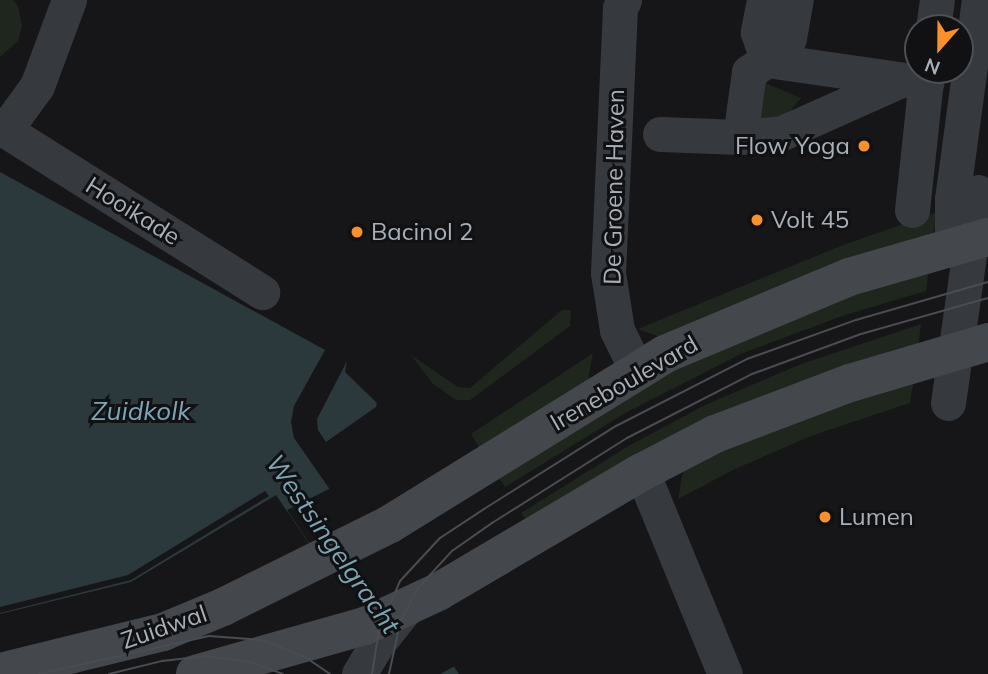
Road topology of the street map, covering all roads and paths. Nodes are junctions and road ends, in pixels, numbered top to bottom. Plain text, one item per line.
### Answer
1 (69, 0) edge
2 (624, 0) edge
3 (764, 0) edge
4 (796, 0) edge
5 (979, 0) edge
6 (767, 60) junction
7 (904, 76) edge
8 (904, 84) edge
9 (918, 84) edge
10 (2, 128) edge
11 (660, 134) dead end
12 (740, 137) junction
13 (978, 192) dead end
14 (912, 210) dead end
15 (970, 242) edge
16 (262, 292) dead end
17 (972, 347) edge
18 (636, 371) junction
19 (948, 403) dead end
20 (642, 472) junction
21 (319, 558) joint
22 (371, 635) junction
23 (0, 672) edge
24 (195, 674) edge
25 (359, 674) edge
26 (725, 674) edge

1 - 10 street
2 - 18 street, De Groene Haven
3 - 6 street
4 - 6 street
5 - 15 street
6 - 7 street
6 - 12 street
8 - 12 street, De Groene Haven
9 - 14 street
10 - 16 street, Hooikade
11 - 12 street, De Groene Haven
13 - 15 street
15 - 17 street
15 - 18 main road, Ireneboulevard
17 - 19 street
17 - 20 main road
18 - 21 main road, Ireneboulevard
20 - 22 main road
20 - 26 street
21 - 23 main road, Zuidwal
22 - 24 main road
22 - 25 street

